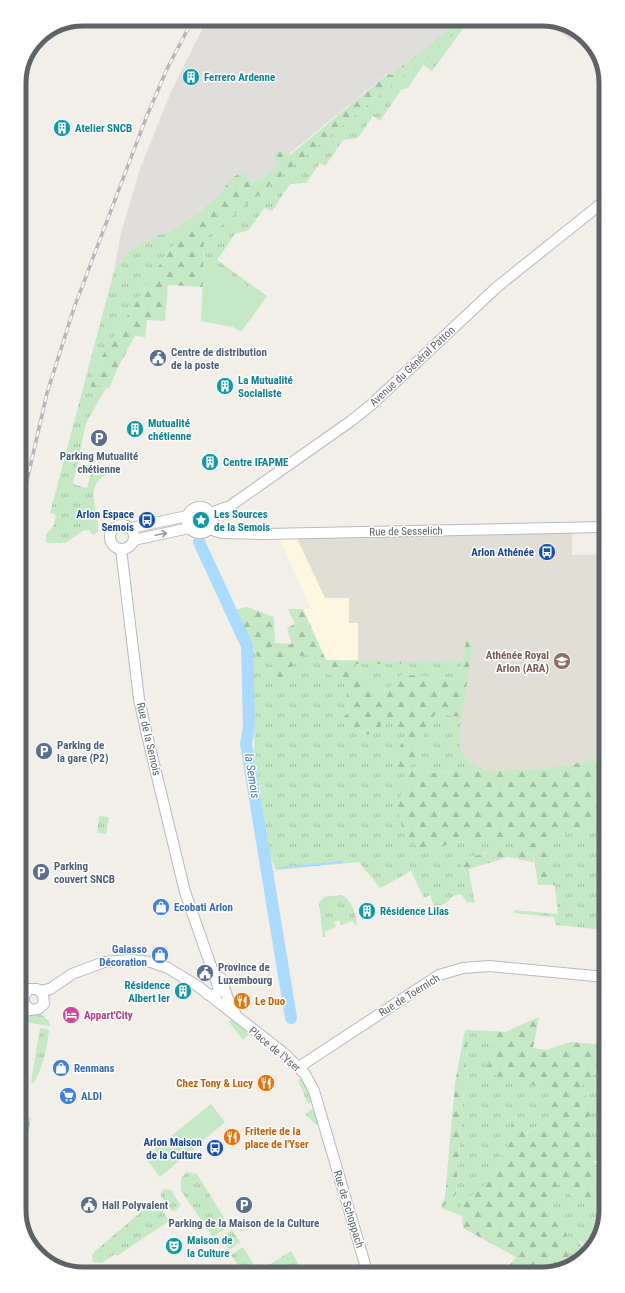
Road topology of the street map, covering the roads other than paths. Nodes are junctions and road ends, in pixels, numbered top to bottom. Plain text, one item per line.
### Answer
1 (599, 205) edge
2 (211, 513) junction
3 (187, 516) junction
4 (599, 527) edge
5 (131, 528) junction
6 (189, 528) junction
7 (209, 529) junction
8 (134, 540) junction
9 (121, 549) junction
10 (196, 925) junction
11 (202, 941) junction
12 (599, 976) edge
13 (26, 992) edge
14 (207, 994) junction
15 (42, 995) junction
16 (225, 1004) junction
17 (27, 1010) edge
18 (238, 1018) joint
19 (299, 1067) junction
20 (331, 1147) joint
21 (366, 1267) edge

1 - 2 main road, Avenue du Général Patton
2 - 3 main road
2 - 7 main road
3 - 5 main road
3 - 6 main road
4 - 7 main road, Rue de Sesselich
5 - 8 main road
5 - 9 main road
6 - 7 main road
8 -> 6 main road
8 - 9 main road
9 - 10 main road, Rue de la Semois
10 - 11 main road, Rue de la Semois
10 - 16 main road, Rue de la Semois
11 - 14 main road, Rue de la Semois
11 - 16 main road, Rue de la Semois
12 - 19 main road, Rue de Toernich
13 - 15 main road
14 - 15 main road
14 - 16 main road
15 - 17 main road
16 - 18 main road, Rue de la Semois
18 - 19 main road, Place de l'Yser
19 - 20 main road, Place de l'Yser
20 - 21 main road, Rue de Schoppach

